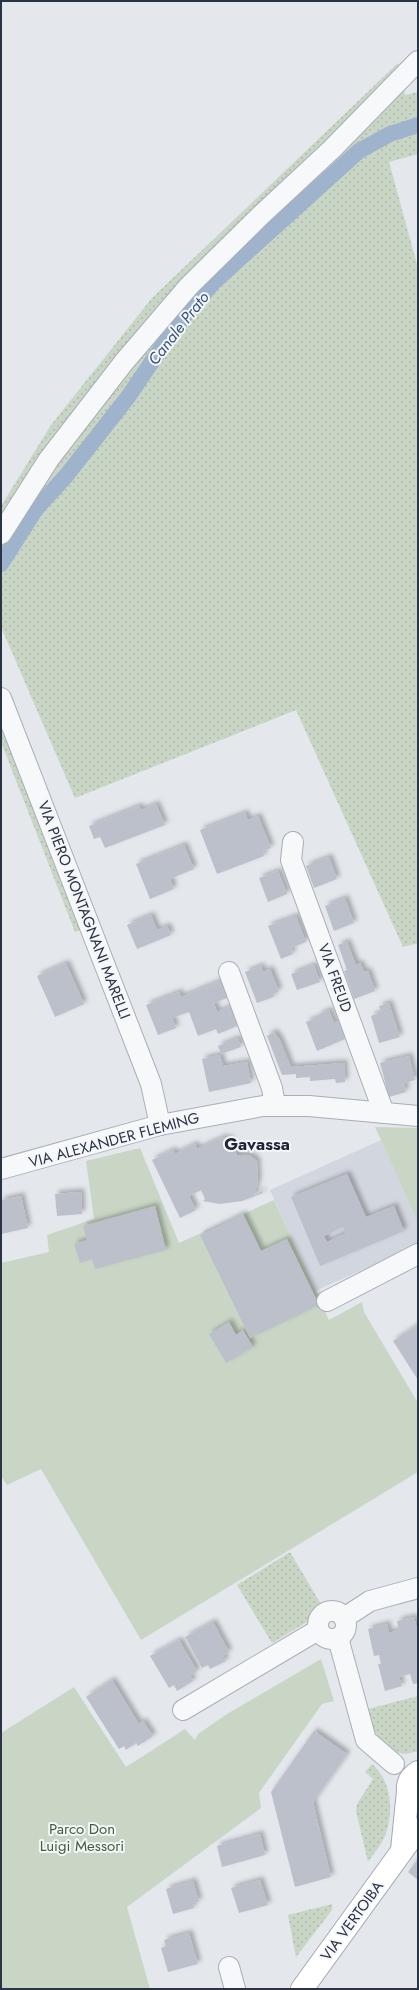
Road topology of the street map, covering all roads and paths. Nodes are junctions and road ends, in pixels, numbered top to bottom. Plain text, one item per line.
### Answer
1 (418, 61) edge
2 (1, 534) edge
3 (1, 698) edge
4 (293, 842) dead end
5 (229, 972) dead end
6 (275, 1105) junction
7 (384, 1113) junction
8 (418, 1116) edge
9 (160, 1125) junction
10 (1, 1170) edge
11 (418, 1254) edge
12 (327, 1300) dead end
13 (418, 1588) edge
14 (344, 1618) junction
15 (318, 1630) junction
16 (338, 1638) junction
17 (183, 1710) dead end
18 (414, 1785) edge
19 (418, 1829) edge
20 (402, 1853) junction
21 (229, 1967) dead end
22 (235, 1989) edge
23 (302, 1989) edge

1 - 2 street
3 - 9 street, VIA PIERO MONTAGNANI MARELLI
4 - 7 street, VIA FREUD
5 - 6 street
6 - 7 street, VIA ALEXANDER FLEMING
6 - 9 street, VIA ALEXANDER FLEMING
7 - 8 street, VIA ALEXANDER FLEMING
9 - 10 street, VIA ALEXANDER FLEMING
11 - 12 street
13 - 14 street
14 - 15 street
14 - 16 street
15 - 16 street
15 - 17 street
16 - 18 street
18 - 20 main road
19 - 20 main road, VIA VERTOIBA
20 - 23 main road, VIA VERTOIBA
21 - 22 street

